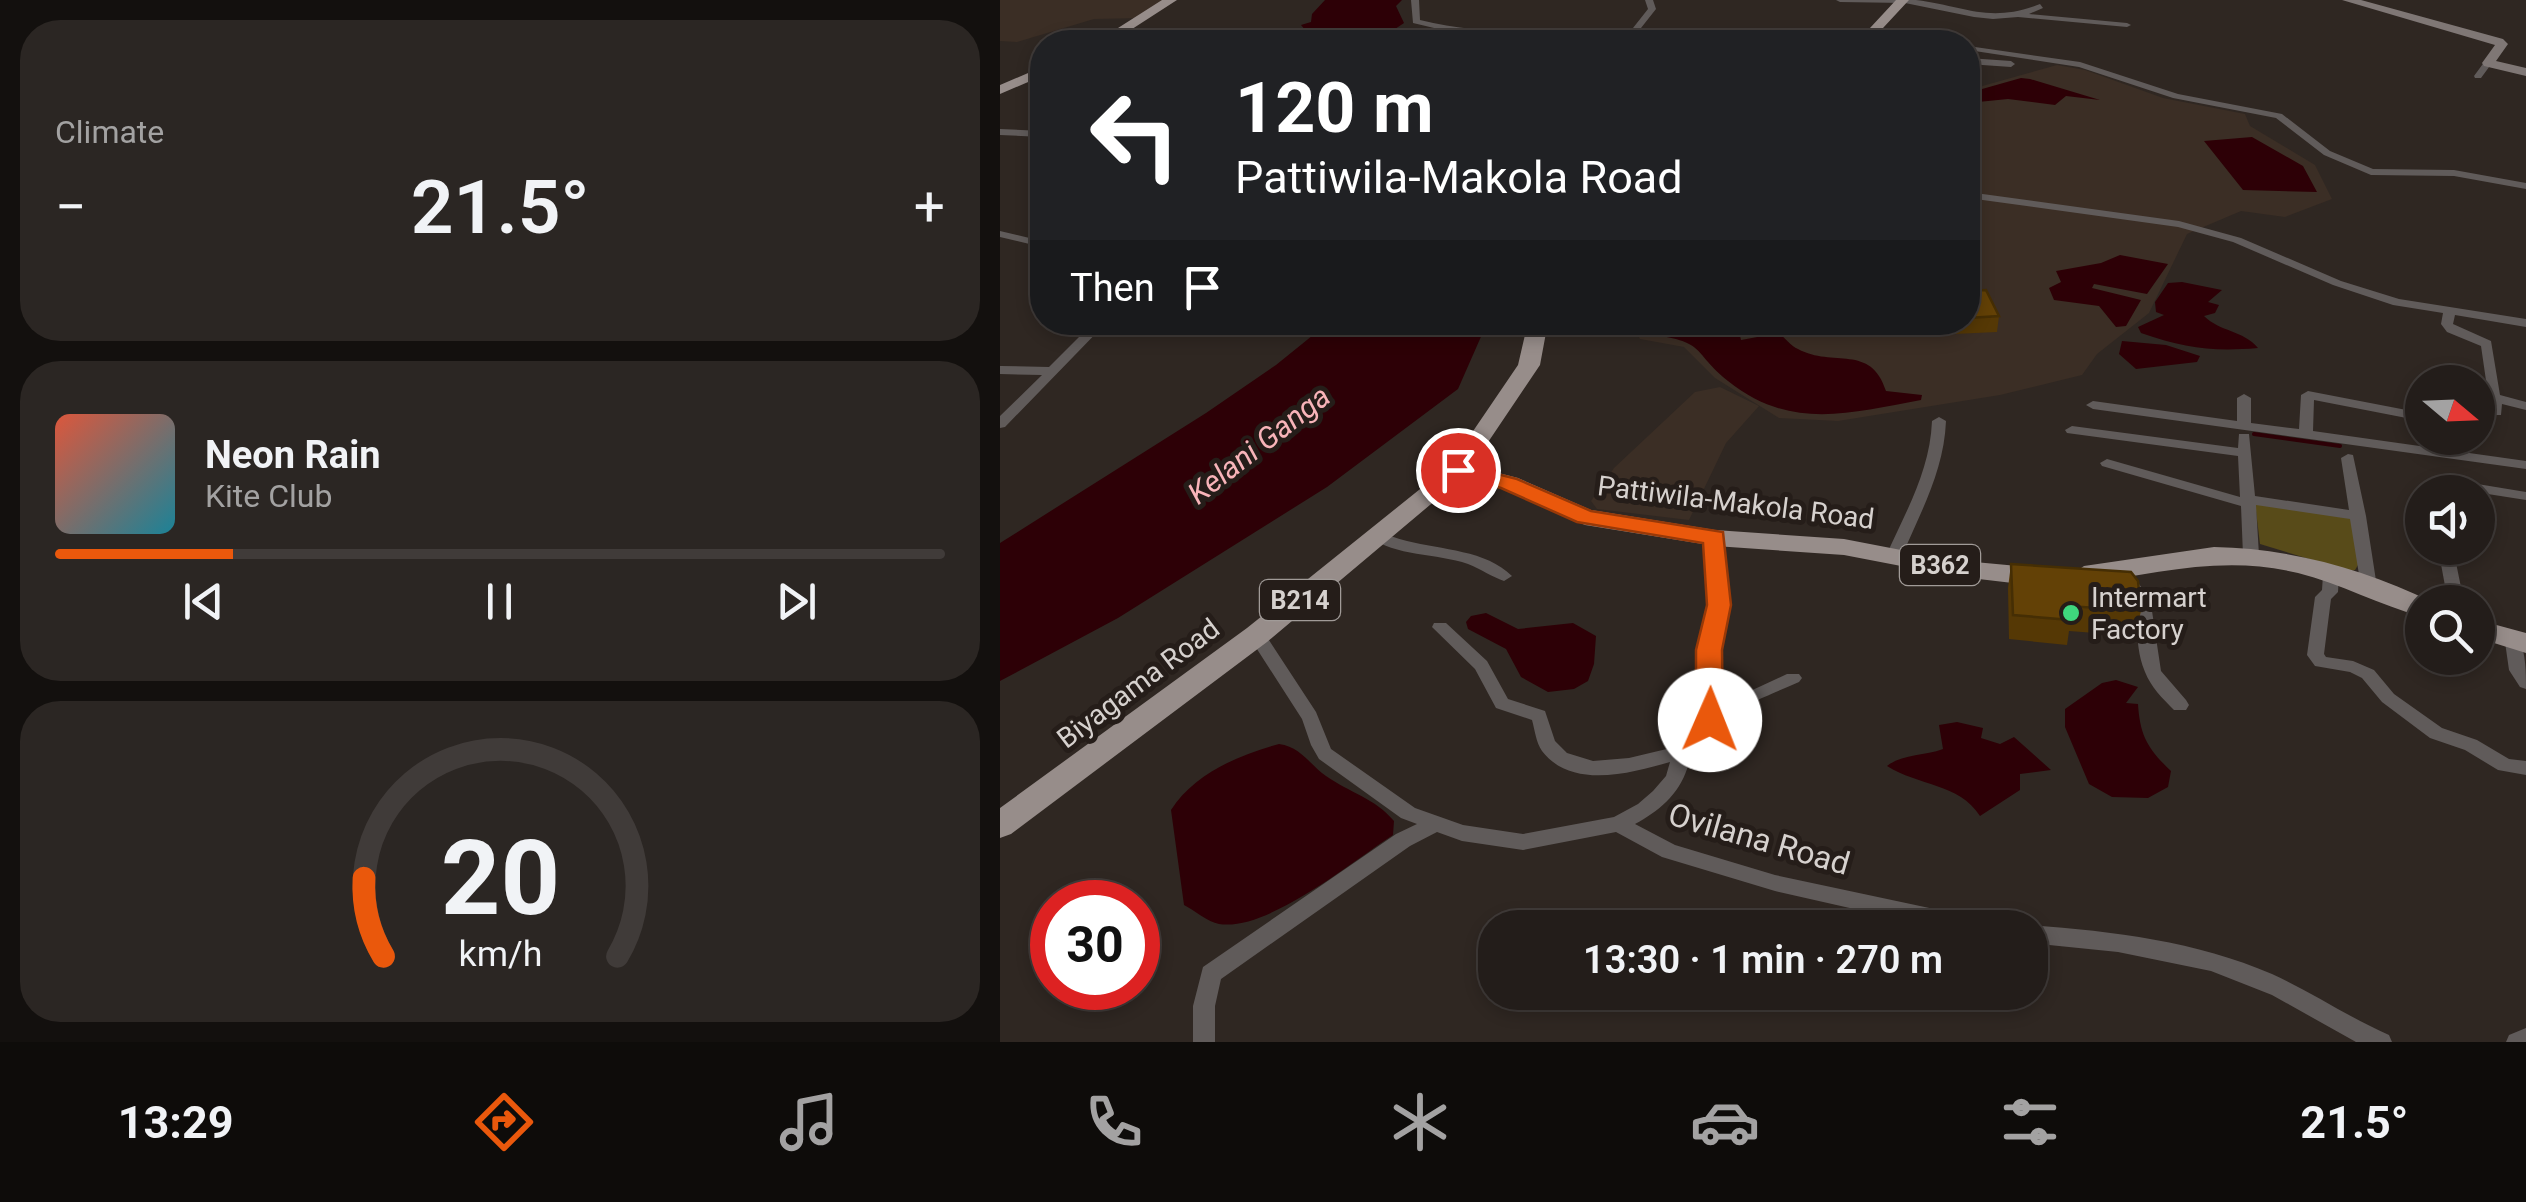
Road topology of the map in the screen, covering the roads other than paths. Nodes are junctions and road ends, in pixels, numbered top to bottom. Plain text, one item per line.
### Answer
1 (1171, 0) edge
2 (1416, 0) edge
3 (1649, 0) edge
4 (1840, 0) edge
5 (2348, 0) edge
6 (1903, 1) edge
7 (2040, 6) dead end
8 (2020, 16) junction
9 (2127, 25) dead end
10 (1123, 30) edge
11 (1449, 30) edge
12 (1639, 30) edge
13 (1875, 30) edge
14 (1980, 50) edge
15 (1980, 62) edge
16 (2488, 63) junction
17 (2011, 64) dead end
18 (2526, 72) edge
19 (1030, 76) edge
20 (2478, 76) dead end
21 (1000, 90) edge
22 (1000, 132) edge
23 (1030, 133) edge
24 (2526, 186) edge
25 (1980, 197) edge
26 (1000, 234) edge
27 (1030, 241) edge
28 (2449, 312) junction
29 (2526, 323) edge
30 (1088, 335) edge
31 (1535, 335) edge
32 (1000, 370) edge
33 (1051, 371) junction
34 (2244, 398) dead end
35 (2094, 405) dead end
36 (2526, 406) edge
37 (2405, 414) edge
38 (1939, 421) dead end
39 (1000, 424) edge
40 (2072, 430) dead end
41 (2306, 434) junction
42 (2244, 439) junction
43 (2405, 442) edge
44 (2482, 455) edge
45 (2348, 458) dead end
46 (2106, 463) dead end
47 (2526, 465) edge
48 (1458, 470) junction
49 (2495, 491) edge
50 (2526, 496) edge
51 (2248, 502) junction
52 (2359, 516) junction
53 (1377, 536) junction
54 (1714, 538) junction
55 (2251, 555) junction
56 (1894, 556) junction
57 (2118, 571) junction
58 (2331, 574) junction
59 (1504, 576) dead end
60 (2369, 587) junction
61 (2405, 601) edge
62 (1440, 627) dead end
63 (1257, 635) junction
64 (2495, 635) edge
65 (2520, 642) edge
66 (1793, 678) dead end
67 (2526, 683) edge
68 (2180, 705) dead end
69 (1710, 720) junction
70 (1680, 753) junction
71 (2526, 768) edge
72 (1000, 824) edge
73 (1618, 824) junction
74 (1433, 825) junction
75 (1898, 910) edge
76 (2048, 936) edge
77 (2526, 1038) edge
78 (1204, 1042) edge
79 (2382, 1042) edge
80 (2517, 1042) edge

1 - 10 main road
2 - 11 street
3 - 12 street
4 - 6 street
5 - 16 street
6 - 8 street
6 - 13 main road
7 - 8 street
8 - 9 street
14 - 24 street
15 - 17 street
16 - 18 street
16 - 20 street
19 - 21 main road
22 - 23 street
25 - 28 street
26 - 27 street
28 - 29 street
28 - 36 street
30 - 33 street
31 - 48 main road, Biyagama Road / B214
32 - 33 street
33 - 39 street
34 - 42 street
35 - 42 street
37 - 41 street
38 - 56 street
40 - 42 street
41 - 42 street
41 - 43 street
42 - 51 street
44 - 47 street
45 - 52 street
46 - 51 street
48 - 53 main road, Biyagama Road / B214
48 - 54 main road, Pattiwila-Makola Road / B362
49 - 50 street
51 - 52 street
51 - 55 street
52 - 60 street
53 - 59 street
53 - 63 main road, Biyagama Road / B214
54 - 56 main road, Pattiwila-Makola Road / B362
54 - 69 street
55 - 57 main road, Pattiwila-Makola Road / B362
55 - 58 main road, Pattiwila-Makola Road / B362
56 - 57 main road, Pattiwila-Makola Road / B362
57 - 68 street
58 - 60 main road, Pattiwila-Makola Road / B362
58 - 71 street
60 - 61 main road, Pattiwila-Makola Road / B362
62 - 70 street
63 - 72 main road, Biyagama Road / B214
63 - 74 street
64 - 65 main road
65 - 67 street
66 - 69 street
69 - 70 street
70 - 73 street
73 - 74 street
73 - 75 street, Ovilana Road
74 - 78 street
76 - 79 street
77 - 80 street

